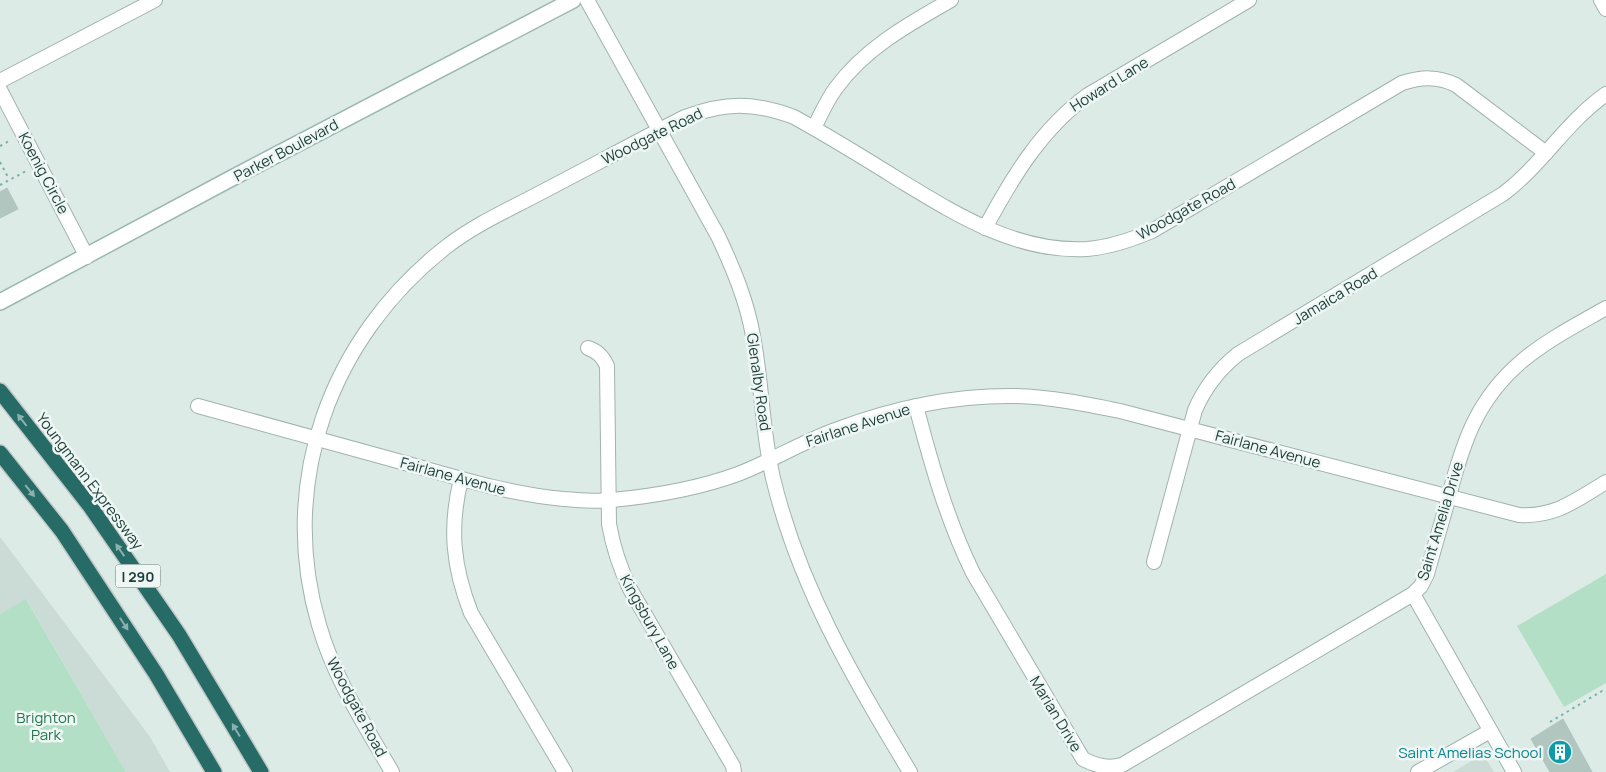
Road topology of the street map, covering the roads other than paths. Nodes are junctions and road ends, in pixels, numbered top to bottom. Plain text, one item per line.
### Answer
1 (156, 0) edge
2 (573, 0) edge
3 (587, 0) edge
4 (951, 0) edge
5 (1249, 0) edge
6 (1601, 0) edge
7 (1606, 9) edge
8 (0, 81) edge
9 (0, 90) edge
10 (1606, 94) edge
11 (814, 128) junction
12 (660, 130) junction
13 (1546, 153) junction
14 (985, 228) junction
15 (87, 257) junction
16 (0, 302) edge
17 (1606, 308) edge
18 (588, 348) dead end
19 (0, 391) edge
20 (198, 406) dead end
21 (916, 406) junction
22 (1190, 429) junction
23 (316, 438) junction
24 (0, 453) edge
25 (769, 459) junction
26 (461, 479) junction
27 (1606, 482) edge
28 (1449, 496) junction
29 (608, 501) junction
30 (1154, 562) dead end
31 (1414, 594) junction
32 (1490, 731) junction
33 (214, 772) edge
34 (261, 772) edge
35 (392, 772) edge
36 (565, 772) edge
37 (734, 772) edge
38 (910, 772) edge
39 (1418, 772) edge
40 (1514, 772) edge

1 - 8 street
2 - 15 street, Parker Boulevard
3 - 12 street, Glenalby Road
4 - 11 street
5 - 14 street, Howard Lane
6 - 7 street
9 - 15 street, Koenig Circle
10 - 13 street, Jamaica Road
11 - 12 street, Woodgate Road
11 - 14 street, Woodgate Road
12 - 23 street, Woodgate Road
12 - 25 street, Glenalby Road
13 - 14 street, Woodgate Road
13 - 22 street, Jamaica Road
15 - 16 street, Parker Boulevard
17 - 28 street, Saint Amelia Drive
18 - 29 street, Kingsbury Lane
34 -> 19 highway, Youngmann Expressway / I 290
20 - 23 street, Fairlane Avenue
21 - 22 street, Fairlane Avenue
21 - 25 street, Fairlane Avenue
21 - 31 street, Marian Drive
22 - 28 street, Fairlane Avenue
22 - 30 street, Jamaica Road
23 - 26 street, Fairlane Avenue
23 - 35 street, Woodgate Road
24 -> 33 highway, I 290
25 - 29 street, Fairlane Avenue
25 - 38 street, Glenalby Road
26 - 29 street, Fairlane Avenue
26 - 36 street
27 - 28 street, Fairlane Avenue
28 - 31 street, Saint Amelia Drive
29 - 37 street, Kingsbury Lane
31 - 32 street, Saint Amelia Drive
32 - 39 street
32 - 40 street, Saint Amelia Drive

